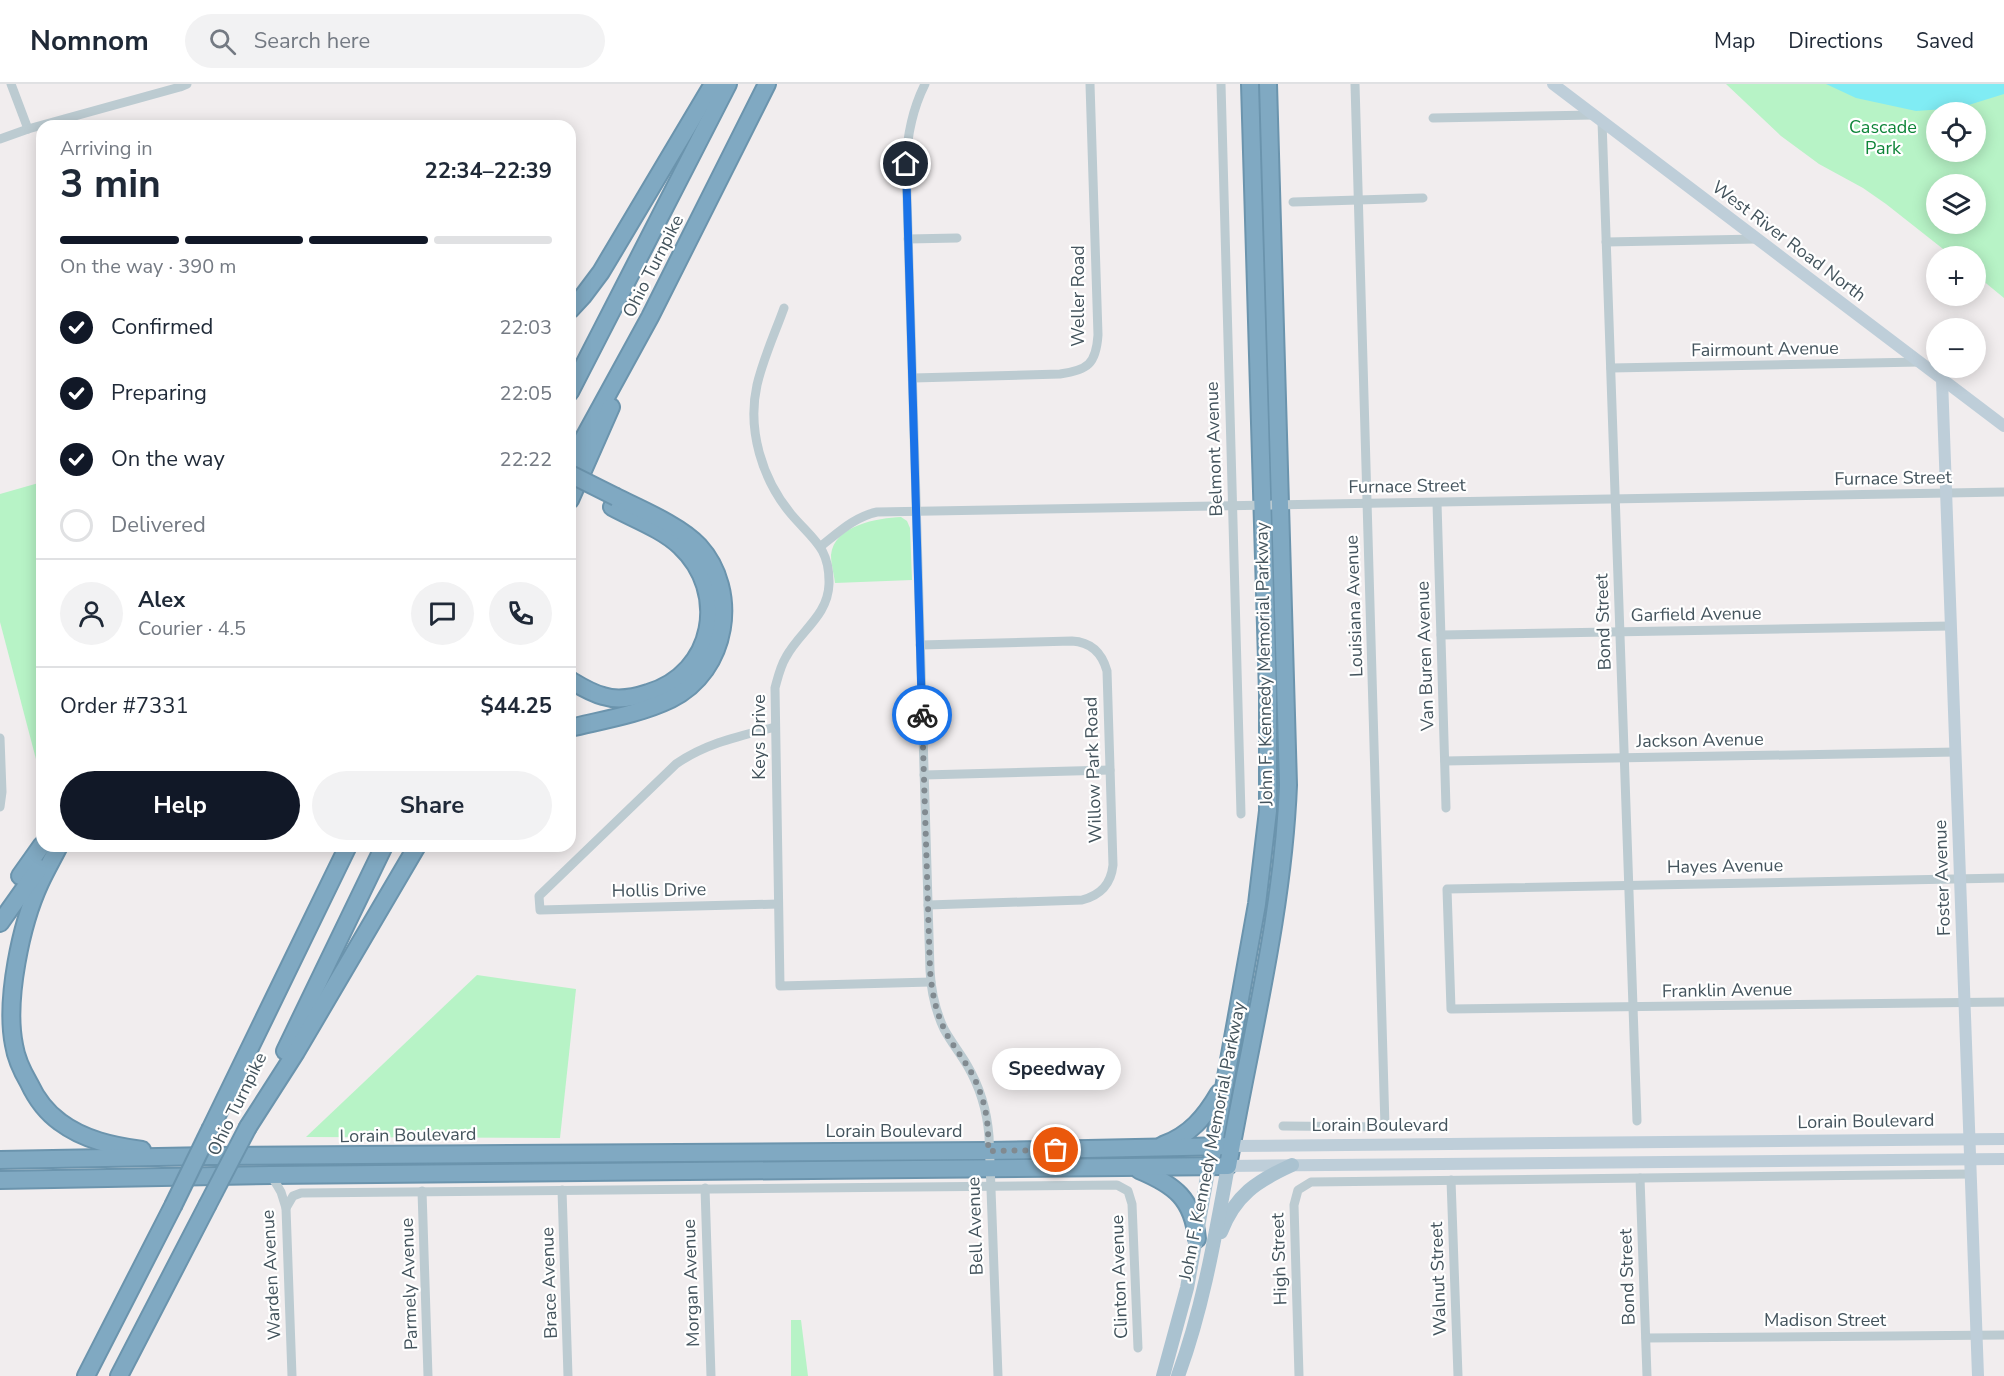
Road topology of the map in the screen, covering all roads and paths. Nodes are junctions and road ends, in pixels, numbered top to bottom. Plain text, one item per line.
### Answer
1 (12, 84) edge
2 (187, 84) edge
3 (713, 84) edge
4 (728, 84) edge
5 (767, 84) edge
6 (925, 84) edge
7 (1090, 84) edge
8 (1221, 84) edge
9 (1250, 84) edge
10 (1268, 84) edge
11 (1355, 84) edge
12 (1553, 84) edge
13 (1433, 118) dead end
14 (1598, 118) junction
15 (61, 120) edge
16 (36, 127) edge
17 (28, 129) junction
18 (0, 139) edge
19 (1423, 198) dead end
20 (1358, 200) junction
21 (1293, 202) dead end
22 (957, 238) dead end
23 (1757, 239) junction
24 (908, 240) junction
25 (1606, 242) junction
26 (576, 304) edge
27 (784, 308) dead end
28 (650, 317) junction
29 (1920, 362) junction
30 (1611, 368) junction
31 (912, 378) junction
32 (1942, 379) junction
33 (576, 380) edge
34 (2004, 426) edge
35 (576, 452) edge
36 (576, 478) edge
37 (576, 486) edge
38 (576, 488) edge
39 (2004, 492) edge
40 (1947, 493) junction
41 (1616, 499) junction
42 (614, 502) junction
43 (1437, 503) junction
44 (1367, 504) junction
45 (1262, 505) junction
46 (1281, 505) junction
47 (1232, 506) junction
48 (916, 512) junction
49 (821, 546) junction
50 (1951, 626) junction
51 (1620, 632) junction
52 (1441, 635) junction
53 (920, 645) junction
54 (576, 683) edge
55 (576, 726) edge
56 (775, 728) junction
57 (0, 738) edge
58 (1956, 752) junction
59 (1625, 758) junction
60 (1445, 762) junction
61 (1110, 770) junction
62 (924, 775) junction
63 (0, 807) edge
64 (1446, 808) dead end
65 (1240, 814) dead end
66 (37, 852) edge
67 (51, 852) edge
68 (56, 852) edge
69 (338, 852) edge
70 (345, 852) edge
71 (381, 852) edge
72 (413, 852) edge
73 (1960, 878) junction
74 (2004, 878) edge
75 (1629, 884) junction
76 (778, 904) junction
77 (928, 905) junction
78 (0, 906) edge
79 (0, 923) edge
80 (297, 950) junction
81 (931, 982) junction
82 (1965, 1002) junction
83 (2004, 1002) edge
84 (1634, 1008) junction
85 (1451, 1010) joint
86 (1225, 1081) junction
87 (1636, 1121) dead end
88 (1283, 1126) dead end
89 (248, 1127) junction
90 (2004, 1139) edge
91 (1970, 1140) junction
92 (1213, 1146) junction
93 (1231, 1146) junction
94 (1147, 1148) junction
95 (988, 1151) junction
96 (212, 1156) junction
97 (1971, 1159) junction
98 (2004, 1159) edge
99 (0, 1160) edge
100 (1292, 1165) junction
101 (1209, 1166) junction
102 (1228, 1166) junction
103 (1133, 1167) junction
104 (990, 1168) junction
105 (1971, 1174) junction
106 (271, 1175) junction
107 (1640, 1178) junction
108 (0, 1180) edge
109 (1451, 1180) junction
110 (990, 1185) junction
111 (705, 1188) junction
112 (562, 1190) junction
113 (422, 1191) junction
114 (286, 1208) junction
115 (1197, 1239) junction
116 (1211, 1259) junction
117 (1977, 1335) junction
118 (2004, 1335) edge
119 (1646, 1338) junction
120 (1138, 1348) dead end
121 (86, 1376) edge
122 (119, 1376) edge
123 (292, 1376) edge
124 (428, 1376) edge
125 (568, 1376) edge
126 (711, 1376) edge
127 (998, 1376) edge
128 (1163, 1376) edge
129 (1178, 1376) edge
130 (1299, 1376) edge
131 (1458, 1376) edge
132 (1647, 1376) edge
133 (1978, 1376) edge

1 - 17 street
2 - 15 street
3 - 26 highway
4 - 33 highway, Ohio Turnpike
5 - 28 highway, Ohio Turnpike
6 - 24 street, Bell Avenue
7 - 31 street, Weller Road
8 - 47 street, Belmont Avenue
9 - 45 highway, John F. Kennedy Memorial Parkway
10 - 46 highway, John F. Kennedy Memorial Parkway
11 - 20 street, Louisiana Avenue
12 - 14 street, West River Road North
13 - 14 street
14 - 23 street, West River Road North
14 - 25 street, Bond Street
16 - 17 street
17 - 18 street
19 - 20 street
20 - 21 street
20 - 44 street, Louisiana Avenue
22 - 24 street
23 - 25 street
23 - 29 street, West River Road North
24 - 31 street, Bell Avenue
25 - 30 street, Bond Street
27 - 49 street
28 - 35 highway, Ohio Turnpike
28 - 37 highway
29 - 30 street, Fairmount Avenue
29 - 32 street, West River Road North
30 - 41 street, Bond Street
31 - 48 street, Bell Avenue
32 - 34 street, West River Road North
32 - 40 street, Foster Avenue
36 - 42 highway, bridge
38 - 42 highway
39 - 40 street, Furnace Street
40 - 41 street, Furnace Street
40 - 50 street, Foster Avenue
41 - 43 street, Furnace Street
41 - 51 street, Bond Street
42 - 54 highway
42 - 55 highway
43 - 44 street, Furnace Street
43 - 52 street, Van Buren Avenue
44 - 46 street, Furnace Street
44 - 88 street, Louisiana Avenue
45 - 46 street, Furnace Street
45 - 47 street, Furnace Street
45 - 86 highway, John F. Kennedy Memorial Parkway
46 - 93 highway, John F. Kennedy Memorial Parkway
47 - 48 street, Furnace Street
47 - 65 street, Belmont Avenue
48 - 49 street, Furnace Street
48 - 53 street, Bell Avenue
49 - 56 street, Keys Drive
50 - 51 street, Garfield Avenue
50 - 58 street, Foster Avenue
51 - 52 street, Garfield Avenue
51 - 59 street, Bond Street
52 - 60 street, Van Buren Avenue
53 - 61 street, Willow Park Road
53 - 62 street, Bell Avenue
56 - 76 street, Keys Drive
56 - 76 street, Hollis Drive
57 - 63 street
58 - 59 street, Jackson Avenue
58 - 73 street, Foster Avenue
59 - 60 street, Jackson Avenue
59 - 75 street, Bond Street
60 - 64 street, Van Buren Avenue
61 - 62 street
61 - 77 street, Willow Park Road
62 - 77 street, Bell Avenue
66 - 78 highway
67 - 79 highway
68 - 96 highway
69 - 80 highway
70 - 80 highway, Ohio Turnpike
71 - 89 highway, Ohio Turnpike
72 - 89 highway
73 - 74 street, Hayes Avenue
73 - 75 street, Hayes Avenue
73 - 82 street, Foster Avenue
75 - 84 street, Bond Street
75 - 85 street, Hayes Avenue
76 - 81 street, Keys Drive
77 - 81 street, Bell Avenue
80 - 121 highway, Ohio Turnpike, bridge
81 - 95 street, Bell Avenue
82 - 83 street, Franklin Avenue
82 - 84 street, Franklin Avenue
82 - 91 street, Foster Avenue
84 - 85 street, Franklin Avenue
84 - 87 street, Bond Street
86 - 92 highway, John F. Kennedy Memorial Parkway
86 - 94 highway
89 - 122 highway, Ohio Turnpike, bridge
90 - 91 street, Lorain Boulevard
91 - 93 street, Lorain Boulevard
91 - 97 street, Foster Avenue
92 - 93 highway, Lorain Boulevard
92 - 94 highway, Lorain Boulevard
92 - 101 highway, John F. Kennedy Memorial Parkway
93 - 102 highway, John F. Kennedy Memorial Parkway
94 - 95 highway, Lorain Boulevard
95 - 96 highway, Lorain Boulevard
95 - 104 street, Bell Avenue
96 - 99 highway, Lorain Boulevard
97 - 98 street, Lorain Boulevard
97 - 100 street, Lorain Boulevard
97 - 105 street, Foster Avenue
100 - 102 street, Lorain Boulevard
100 - 116 main road
101 - 102 highway, Lorain Boulevard
101 - 103 highway, Lorain Boulevard
101 - 115 main road, John F. Kennedy Memorial Parkway
102 - 116 main road, John F. Kennedy Memorial Parkway
103 - 104 highway, Lorain Boulevard
103 - 115 highway
104 - 106 highway, Lorain Boulevard
104 - 110 street, Bell Avenue
105 - 107 street
105 - 117 street, Foster Avenue
106 - 108 highway, Lorain Boulevard
106 - 114 street, Warden Avenue
107 - 109 street
107 - 119 street, Bond Street
109 - 130 street, High Street
109 - 131 street, Walnut Street
110 - 111 street
110 - 120 street, Clinton Avenue
110 - 127 street, Bell Avenue
111 - 112 street
111 - 126 street, Morgan Avenue
112 - 113 street
112 - 125 street, Brace Avenue
113 - 114 street
113 - 124 street, Parmely Avenue
114 - 123 street, Warden Avenue
115 - 128 main road, John F. Kennedy Memorial Parkway
116 - 129 main road, John F. Kennedy Memorial Parkway
117 - 118 street, Madison Street
117 - 119 street, Madison Street
117 - 133 street, Foster Avenue
119 - 132 street, Bond Street

